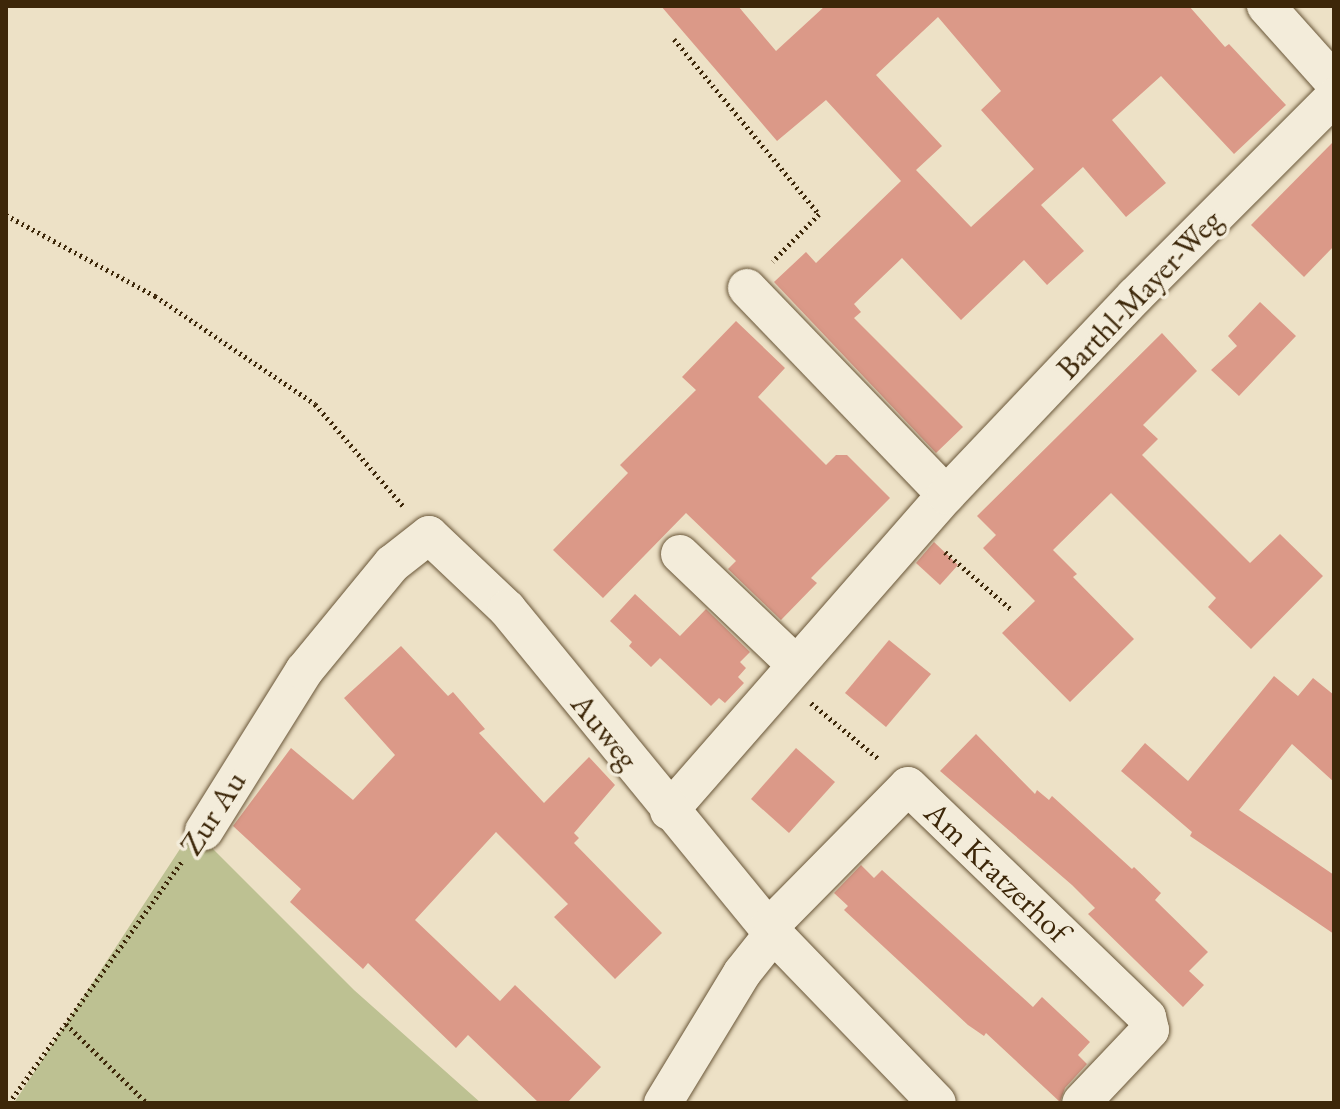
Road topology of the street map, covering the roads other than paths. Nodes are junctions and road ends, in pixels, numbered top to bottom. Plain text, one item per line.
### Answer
1 (1266, 6) edge
2 (1334, 82) edge
3 (1334, 97) edge
4 (747, 288) road end
5 (946, 495) junction
6 (429, 535) joint
7 (680, 554) dead end
8 (790, 672) junction
9 (669, 811) junction
10 (204, 831) road end
11 (770, 931) junction
12 (663, 1103) edge
13 (937, 1103) edge
14 (1081, 1103) edge

1 - 2 street
3 - 5 street, Barthl-Mayer-Weg
4 - 5 street
5 - 8 street, Barthl-Mayer-Weg
6 - 9 street, Auweg
6 - 10 street, Zur Au
7 - 8 street
8 - 9 street, Barthl-Mayer-Weg
9 - 11 street, Auweg
11 - 12 street
11 - 13 street, Auweg
11 - 14 street, Am Kratzerhof

